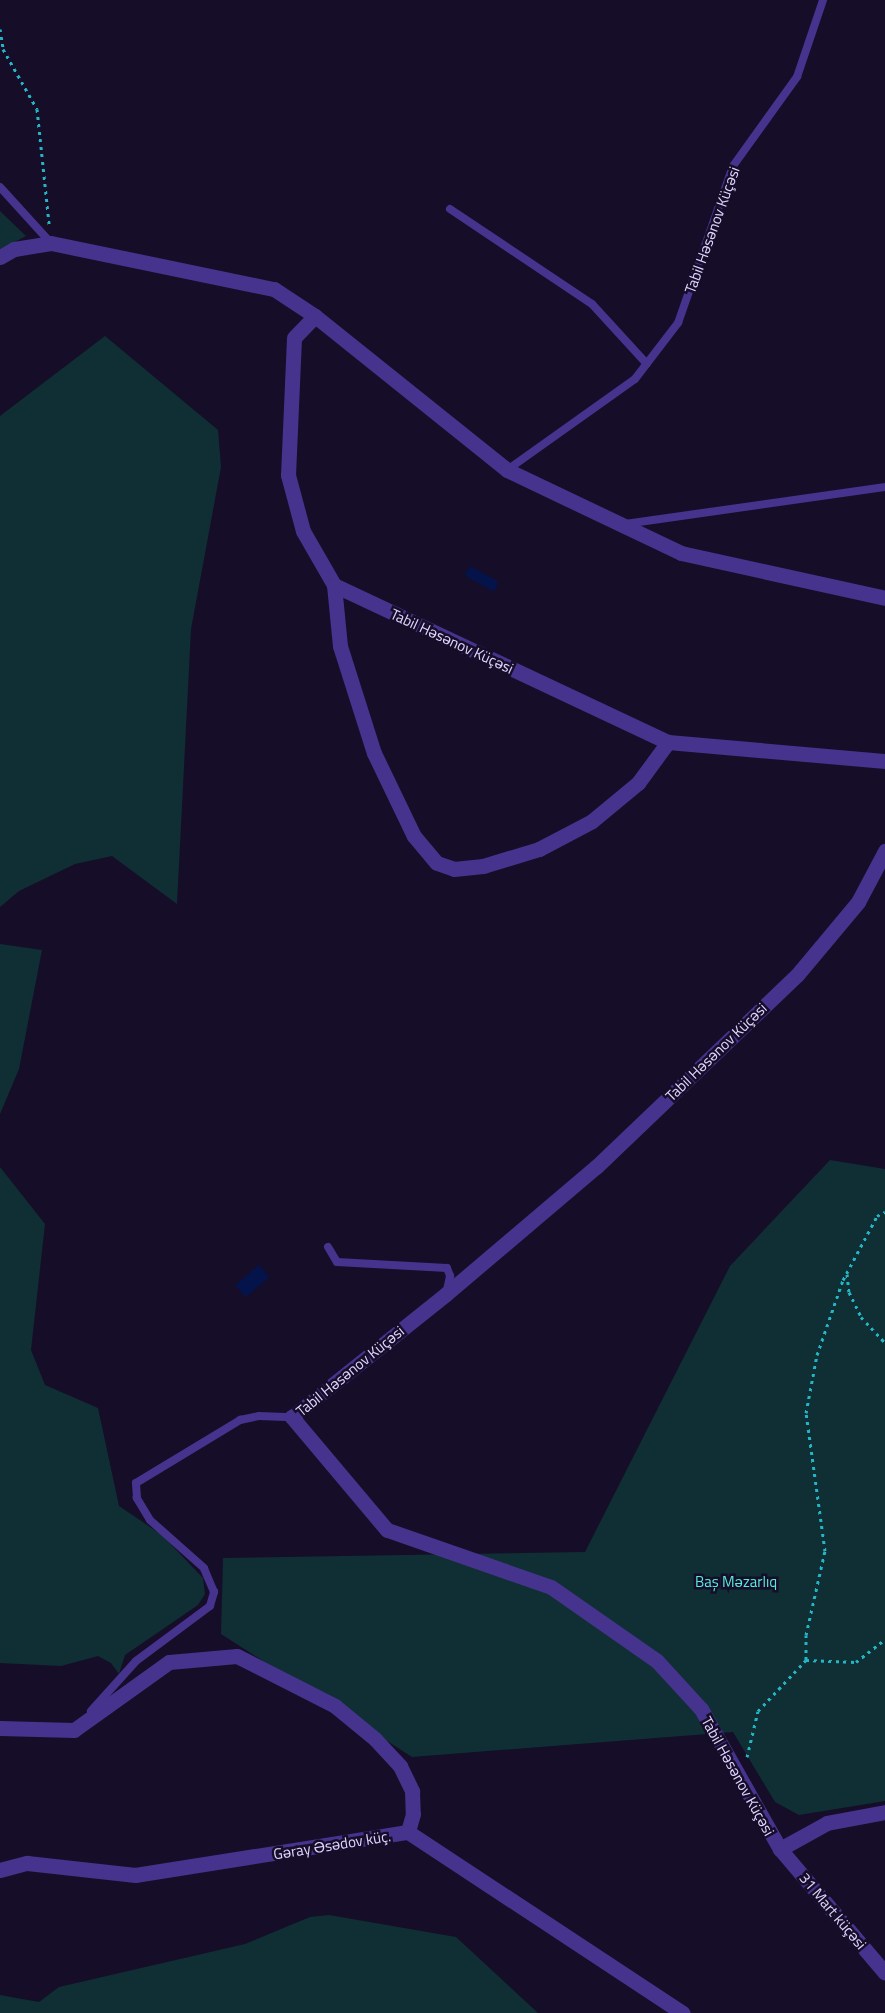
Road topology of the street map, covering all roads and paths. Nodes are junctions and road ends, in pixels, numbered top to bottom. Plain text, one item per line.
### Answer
1 (823, 0) edge
2 (0, 28) edge
3 (0, 187) edge
4 (450, 209) dead end
5 (51, 243) junction
6 (0, 257) edge
7 (315, 316) junction
8 (646, 364) junction
9 (507, 470) junction
10 (885, 487) edge
11 (619, 525) junction
12 (334, 585) junction
13 (885, 598) edge
14 (668, 742) junction
15 (885, 761) edge
16 (885, 851) edge
17 (885, 1212) edge
18 (328, 1247) dead end
19 (847, 1272) junction
20 (446, 1294) junction
21 (885, 1343) edge
22 (292, 1417) junction
23 (885, 1639) edge
24 (806, 1660) junction
25 (0, 1728) edge
26 (74, 1730) junction
27 (748, 1763) dead end
28 (885, 1812) edge
29 (408, 1832) junction
30 (780, 1850) junction
31 (0, 1870) edge
32 (885, 1973) edge
33 (683, 2013) edge

1 - 8 lane, Tabil Həsənov Küçəsi
2 - 5 path
3 - 5 lane
4 - 8 lane
5 - 6 street
5 - 7 street
7 - 9 street
7 - 12 street
8 - 9 lane, Tabil Həsənov Küçəsi
9 - 11 street
10 - 11 lane
11 - 13 street
12 - 14 street, Tabil Həsənov Küçəsi
12 - 14 street
14 - 15 street, Tabil Həsənov Küçəsi
16 - 20 street, Tabil Həsənov Küçəsi
17 - 19 path
18 - 20 lane
19 - 21 path
19 - 24 path
20 - 22 street, Tabil Həsənov Küçəsi
22 - 26 lane
22 - 30 street, Tabil Həsənov Küçəsi
23 - 24 path
24 - 27 path
25 - 26 street
26 - 29 street
28 - 30 street
29 - 31 street, Gəray Əsədov küç.
29 - 33 street, Gəray Əsədov küç.
30 - 32 street, 31 Mart küçəsi

